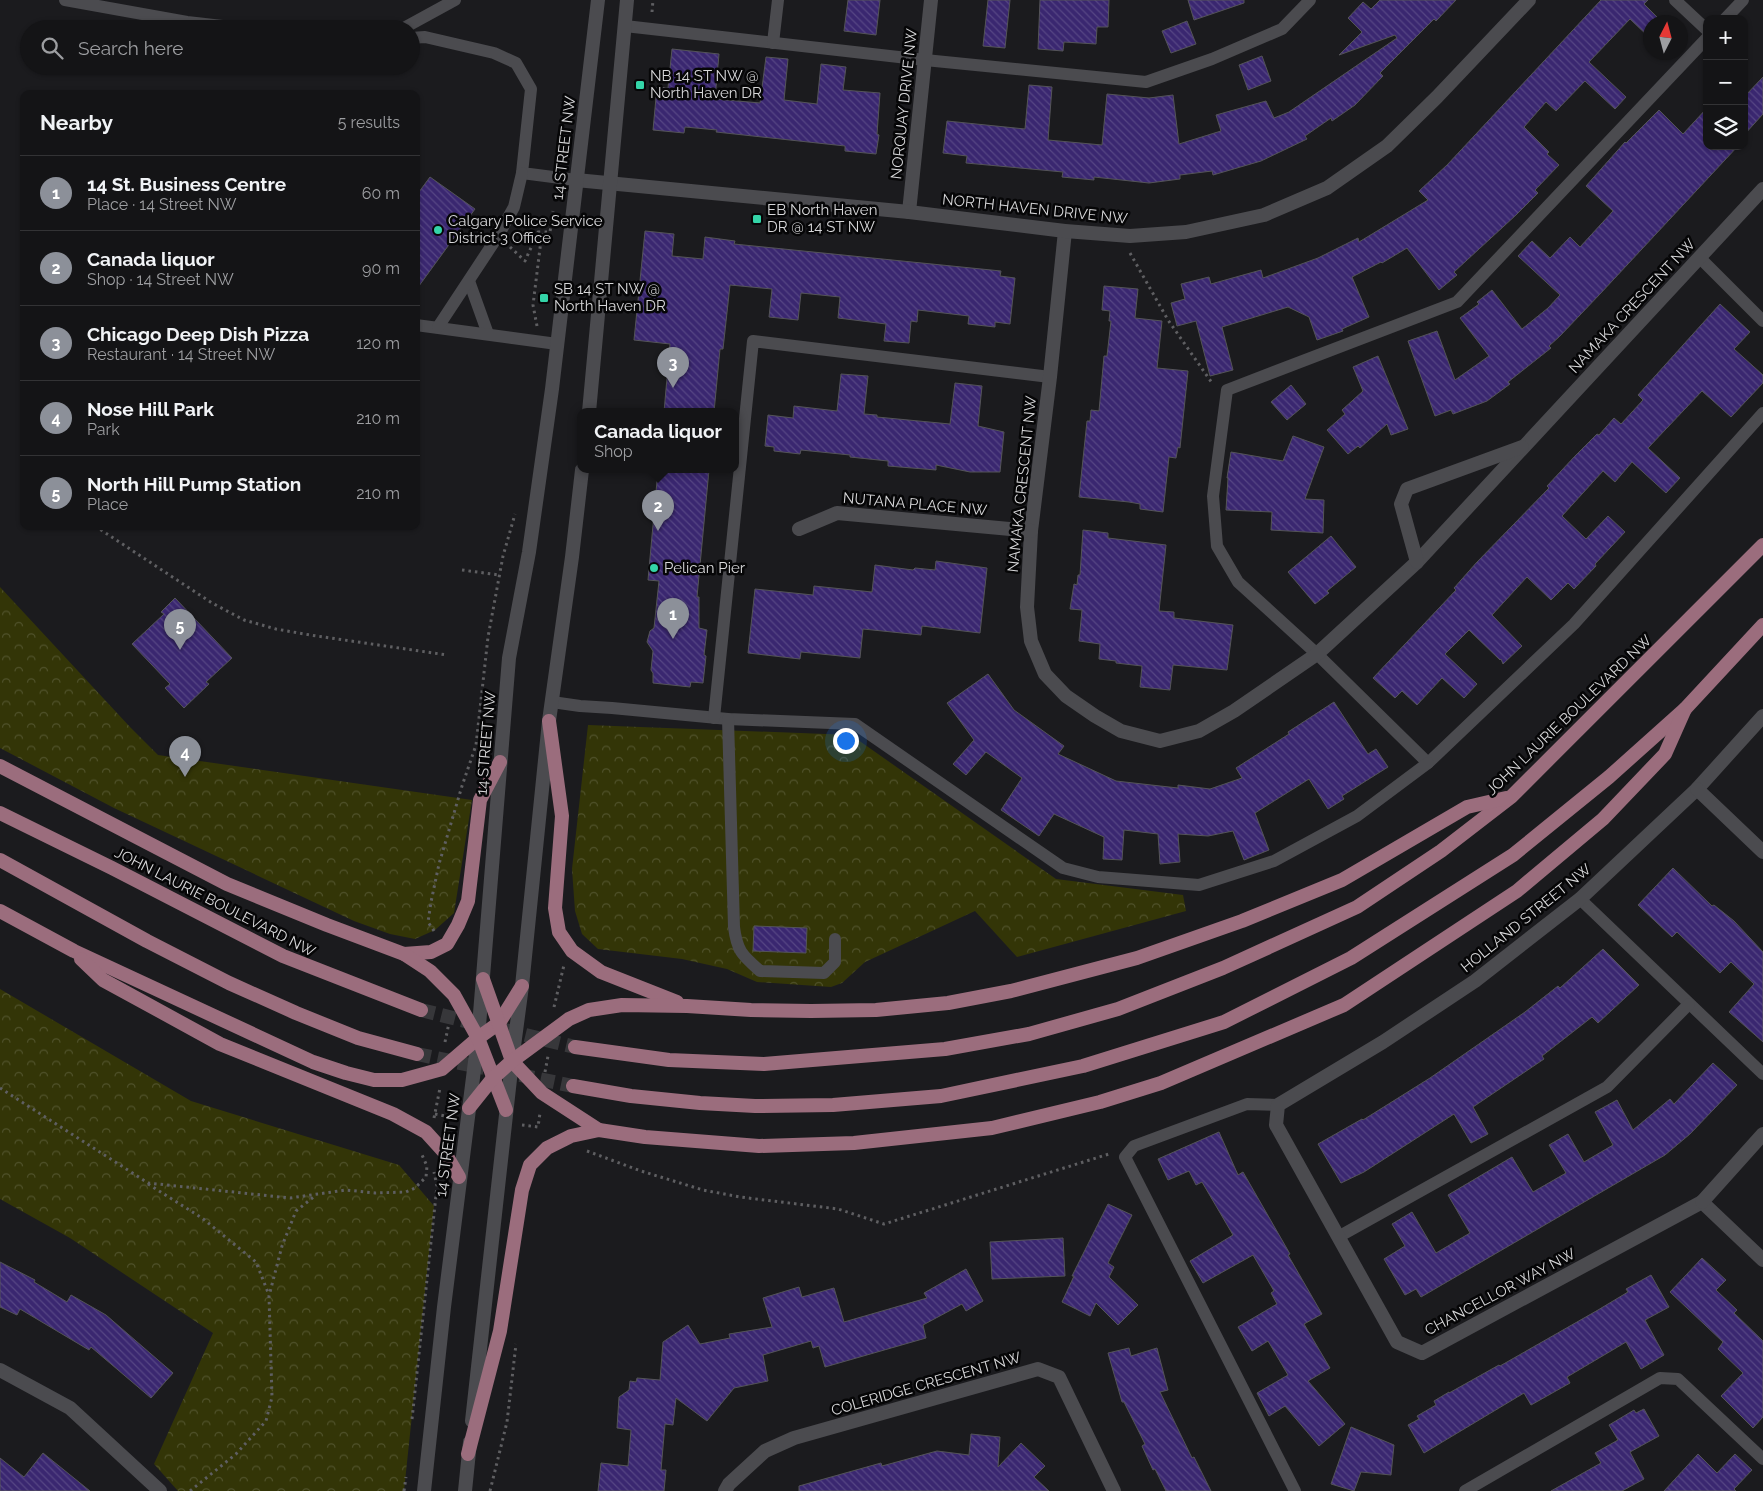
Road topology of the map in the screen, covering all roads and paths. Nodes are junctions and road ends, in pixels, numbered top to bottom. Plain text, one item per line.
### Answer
1 (66, 0) edge
2 (455, 0) edge
3 (598, 0) edge
4 (627, 0) edge
5 (653, 0) edge
6 (778, 0) edge
7 (931, 0) edge
8 (1310, 0) edge
9 (1529, 0) edge
10 (1675, 0) edge
11 (1743, 0) edge
12 (1729, 15) edge
13 (651, 17) dead end
14 (176, 20) edge
15 (418, 20) edge
16 (625, 26) junction
17 (1703, 26) edge
18 (420, 37) edge
19 (1703, 42) edge
20 (773, 43) junction
21 (925, 60) junction
22 (522, 173) junction
23 (576, 180) junction
24 (610, 183) junction
25 (1763, 189) edge
26 (553, 211) dead end
27 (909, 212) junction
28 (1065, 231) junction
29 (542, 232) junction
30 (498, 236) junction
31 (1130, 236) junction
32 (1699, 257) junction
33 (468, 281) junction
34 (1763, 321) edge
35 (420, 325) edge
36 (438, 327) junction
37 (488, 334) junction
38 (540, 341) junction
39 (557, 344) junction
40 (1050, 377) junction
41 (1226, 402) junction
42 (589, 408) edge
43 (1763, 412) edge
44 (1525, 446) junction
45 (739, 470) edge
46 (582, 473) edge
47 (739, 473) edge
48 (516, 508) dead end
49 (799, 529) dead end
50 (101, 530) edge
51 (1030, 530) junction
52 (1763, 545) edge
53 (1418, 562) junction
54 (462, 570) dead end
55 (500, 575) junction
56 (1763, 625) edge
57 (1317, 654) junction
58 (447, 655) dead end
59 (552, 702) junction
60 (1685, 709) junction
61 (1763, 716) edge
62 (714, 718) junction
63 (728, 719) junction
64 (549, 721) junction
65 (500, 762) junction
66 (1428, 763) junction
67 (0, 766) edge
68 (1697, 789) junction
69 (1511, 797) junction
70 (0, 813) edge
71 (1763, 852) edge
72 (0, 860) edge
73 (1580, 899) junction
74 (0, 911) edge
75 (435, 933) dead end
76 (835, 938) dead end
77 (74, 951) junction
78 (404, 954) junction
79 (565, 964) dead end
80 (483, 979) junction
81 (522, 986) junction
82 (1689, 1004) junction
83 (687, 1006) junction
84 (554, 1009) dead end
85 (421, 1010) tunnel mouth
86 (450, 1018) dead end
87 (499, 1023) junction
88 (478, 1038) junction
89 (445, 1045) dead end
90 (575, 1047) tunnel mouth
91 (417, 1054) tunnel mouth
92 (512, 1061) junction
93 (1763, 1074) edge
94 (493, 1078) junction
95 (573, 1086) tunnel mouth
96 (0, 1088) edge
97 (438, 1097) dead end
98 (1278, 1105) junction
99 (541, 1106) dead end
100 (469, 1108) junction
101 (506, 1110) junction
102 (435, 1114) junction
103 (451, 1117) dead end
104 (434, 1121) dead end
105 (522, 1125) dead end
106 (599, 1130) junction
107 (1763, 1134) edge
108 (421, 1150) dead end
109 (582, 1150) dead end
110 (1125, 1157) junction
111 (434, 1167) dead end
112 (459, 1177) junction
113 (148, 1183) junction
114 (317, 1195) junction
115 (1702, 1202) junction
116 (1338, 1237) junction
117 (1763, 1260) edge
118 (269, 1296) junction
119 (0, 1370) edge
120 (412, 1422) dead end
121 (468, 1454) junction
122 (1763, 1459) edge
123 (406, 1475) dead end
124 (160, 1491) edge
125 (190, 1491) edge
126 (404, 1491) edge
127 (424, 1491) edge
128 (464, 1491) edge
129 (725, 1491) edge
130 (1114, 1491) edge
131 (1295, 1491) edge
132 (1465, 1491) edge

1 - 14 lane
2 - 15 lane
3 - 23 street, 14 STREET NW
4 - 16 street
5 - 13 path
6 - 20 lane
7 - 21 street, NORQUAY DRIVE NW
8 - 21 lane
9 - 31 street, NORTH HAVEN DRIVE NW
10 - 17 lane
11 - 12 lane
16 - 20 lane
16 - 24 street
18 - 22 lane
19 - 41 lane
20 - 21 lane
21 - 27 street, NORQUAY DRIVE NW
22 - 23 lane
22 - 30 lane
23 - 24 street, NORTH HAVEN DRIVE NW
23 - 39 street, 14 STREET NW
24 - 27 street, NORTH HAVEN DRIVE NW
24 - 42 street
25 - 32 street, NAMAKA CRESCENT NW
26 - 29 path
27 - 28 street, NORTH HAVEN DRIVE NW
28 - 31 street, NORTH HAVEN DRIVE NW
28 - 40 street, NAMAKA CRESCENT NW
29 - 30 path
29 - 38 path
30 - 33 lane
31 - 41 path
32 - 34 lane
32 - 44 street, NAMAKA CRESCENT NW
33 - 36 lane
33 - 37 lane
35 - 36 lane
36 - 37 lane
37 - 38 lane
38 - 39 lane
39 - 65 street, 14 STREET NW
40 - 45 lane
40 - 51 street, NAMAKA CRESCENT NW
41 - 57 lane
43 - 66 lane
44 - 53 street, NAMAKA CRESCENT NW
44 - 53 street, NAMAKA CRESCENT NW
46 - 59 street
47 - 62 lane
48 - 55 path
49 - 51 street, NUTANA PLACE NW
50 - 58 path
51 - 57 street, NAMAKA CRESCENT NW
52 - 69 main road, JOHN LAURIE BOULEVARD NW
53 - 57 street, NAMAKA CRESCENT NW
54 - 55 path
55 - 75 path
56 - 60 main road
57 - 66 lane
59 - 62 lane
59 - 64 street
60 - 95 main road
60 - 106 main road
61 - 68 street, HOLLAND STREET NW
62 - 63 lane
63 - 66 lane
63 - 76 lane
64 - 81 street
64 - 83 main road
65 - 78 main road
65 - 80 street, 14 STREET NW
67 - 78 main road
68 - 71 street
68 - 73 street, HOLLAND STREET NW
69 - 83 main road
69 - 90 main road, JOHN LAURIE BOULEVARD NW
70 - 85 main road, JOHN LAURIE BOULEVARD NW
72 - 91 main road
73 - 82 lane
73 - 98 street, HOLLAND STREET NW
74 - 77 main road
77 - 88 main road
77 - 112 main road
78 - 88 main road
79 - 84 path
80 - 87 main road
80 - 88 street, 14 STREET NW
81 - 87 main road
81 - 92 street
82 - 93 lane
82 - 116 lane
83 - 92 main road
86 - 89 path
87 - 88 main road
87 - 92 main road
88 - 94 main road
88 - 100 street, 14 STREET NW
92 - 94 main road
92 - 101 street
92 - 106 main road
94 - 100 main road
94 - 101 main road
96 - 113 path
97 - 102 path
98 - 110 lane
98 - 116 street, CHANCELLOR WAY NW
99 - 105 path
100 - 112 street, 14 STREET NW
101 - 121 street
102 - 103 path
102 - 104 path
106 - 121 main road
107 - 115 street
108 - 114 path
109 - 110 path
110 - 131 lane
111 - 120 path
112 - 127 street, 14 STREET NW
113 - 114 path
113 - 118 path
114 - 118 path
115 - 116 street, CHANCELLOR WAY NW
115 - 117 street
118 - 125 path
119 - 124 street
121 - 128 street
122 - 132 lane
123 - 126 path
129 - 130 street, COLERIDGE CRESCENT NW

